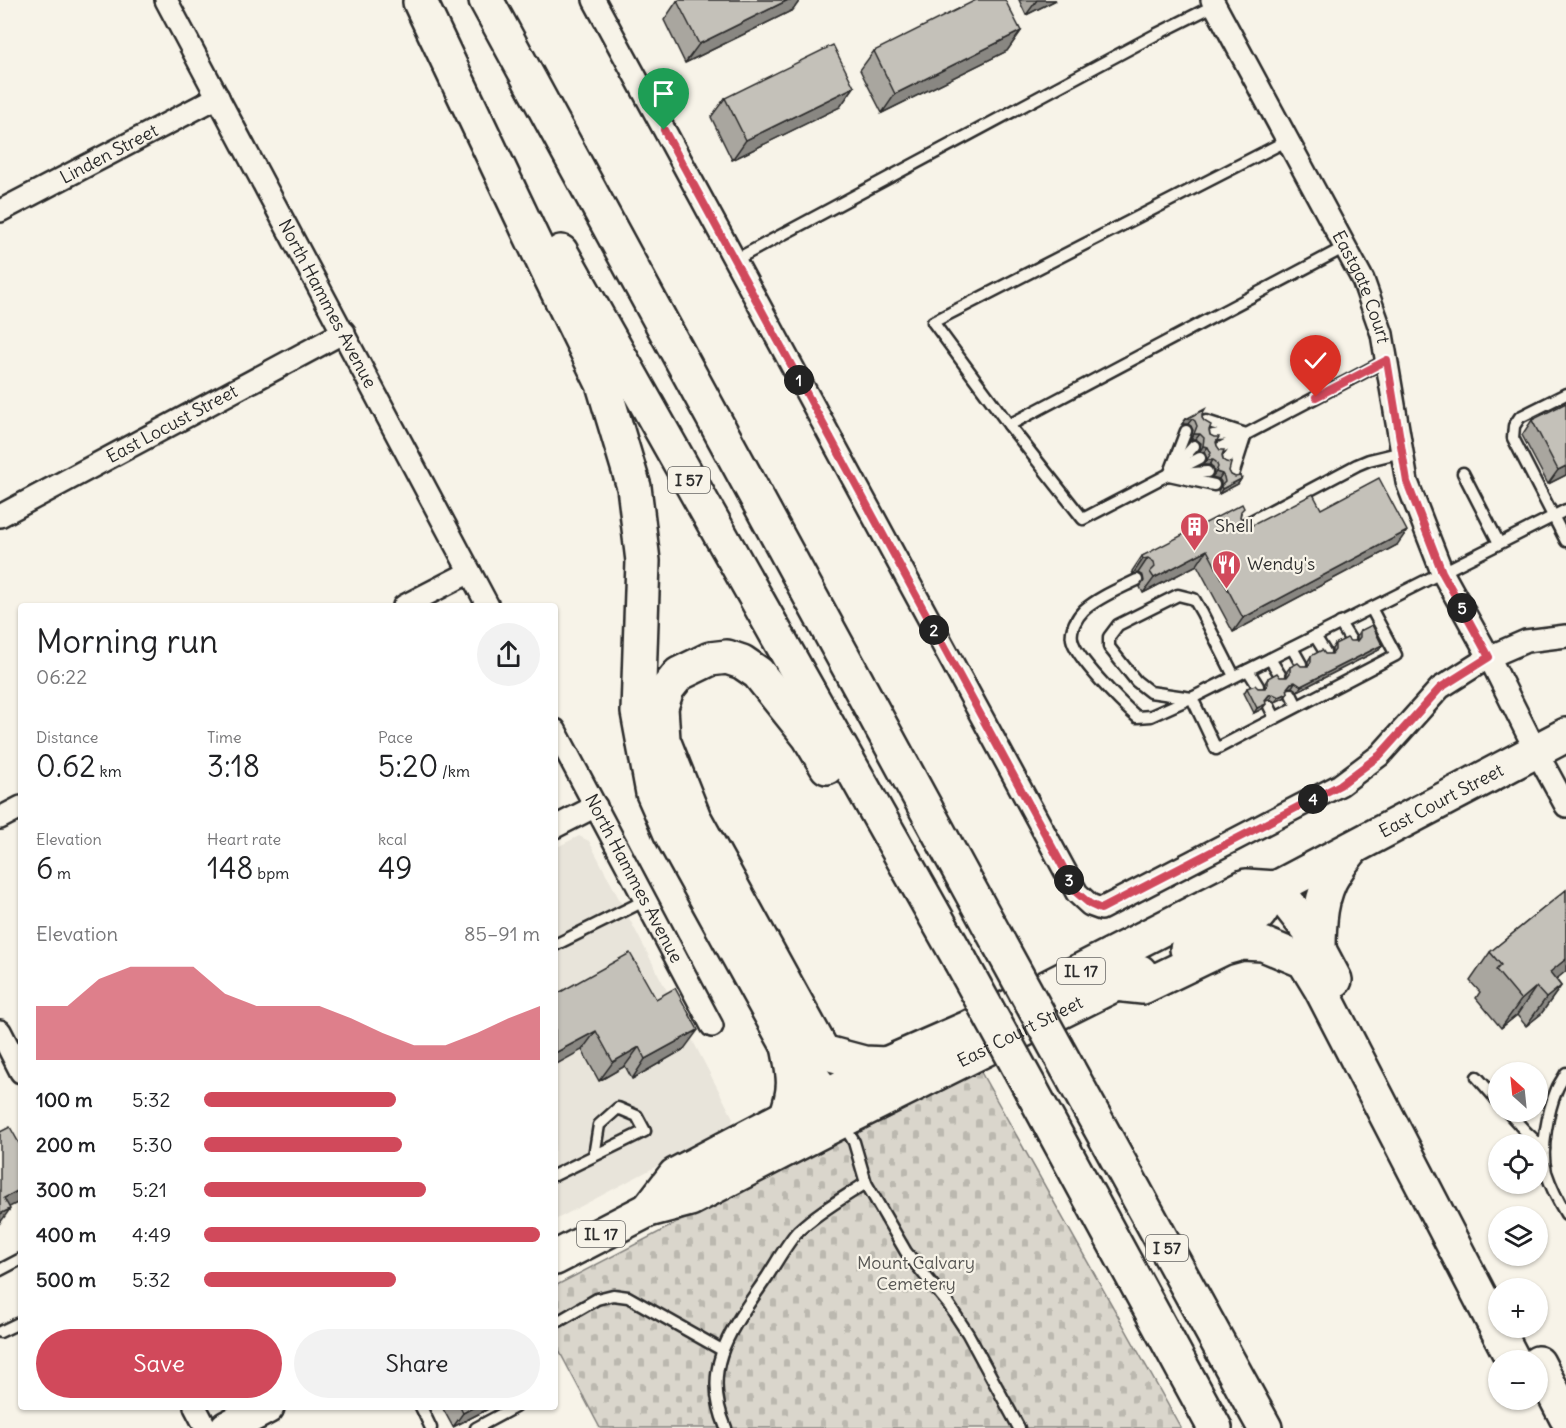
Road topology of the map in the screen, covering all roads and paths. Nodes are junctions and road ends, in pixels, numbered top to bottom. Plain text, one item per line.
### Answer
1 (166, 0) edge
2 (486, 0) edge
3 (594, 0) edge
4 (419, 1) edge
5 (1214, 3) edge
6 (218, 97) junction
7 (1288, 140) junction
8 (0, 211) edge
9 (1345, 247) junction
10 (735, 260) junction
11 (344, 332) junction
12 (1387, 360) junction
13 (1566, 394) edge
14 (1206, 421) edge
15 (1009, 425) junction
16 (1186, 431) dead end
17 (1246, 434) junction
18 (1213, 435) edge
19 (1194, 446) dead end
20 (1220, 448) edge
21 (1402, 452) junction
22 (1200, 458) dead end
23 (1226, 461) edge
24 (1207, 472) dead end
25 (1463, 472) dead end
26 (1169, 475) junction
27 (1233, 475) edge
28 (1214, 485) dead end
29 (1566, 510) edge
30 (0, 516) edge
31 (1553, 516) junction
32 (1237, 529) edge
33 (1566, 541) edge
34 (1499, 543) junction
35 (470, 572) junction
36 (1442, 572) junction
37 (1137, 580) dead end
38 (410, 603) edge
39 (486, 603) edge
40 (1371, 608) junction
41 (1340, 623) junction
42 (1315, 636) junction
43 (1566, 636) edge
44 (1350, 639) edge
45 (1292, 648) junction
46 (1325, 652) edge
47 (1489, 657) junction
48 (1270, 659) junction
49 (1361, 659) edge
50 (1301, 664) edge
51 (1248, 670) junction
52 (1366, 670) junction
53 (1336, 671) edge
54 (1280, 675) edge
55 (1234, 676) junction
56 (1342, 683) junction
57 (1312, 684) edge
58 (1258, 686) edge
59 (1291, 694) dead end
60 (1319, 695) junction
61 (1192, 698) junction
62 (1269, 706) dead end
63 (1297, 706) junction
64 (1275, 718) junction
65 (1566, 735) edge
66 (558, 736) edge
67 (1536, 751) junction
68 (596, 806) junction
69 (1566, 807) edge
70 (18, 809) edge
71 (0, 819) edge
72 (558, 825) edge
73 (1352, 849) junction
74 (1276, 888) junction
75 (646, 900) junction
76 (558, 944) edge
77 (1311, 956) junction
78 (955, 965) junction
79 (1115, 984) junction
80 (712, 1026) dead end
81 (0, 1031) edge
82 (787, 1044) junction
83 (823, 1052) junction
84 (885, 1064) junction
85 (18, 1066) edge
86 (1566, 1073) edge
87 (1477, 1077) dead end
88 (1488, 1090) edge
89 (834, 1108) junction
90 (786, 1117) junction
91 (1517, 1122) edge
92 (1528, 1134) edge
93 (1547, 1134) edge
94 (1112, 1148) junction
95 (594, 1156) junction
96 (558, 1174) edge
97 (1548, 1175) edge
98 (866, 1183) junction
99 (648, 1210) junction
100 (1566, 1214) edge
101 (558, 1254) edge
102 (18, 1261) edge
103 (0, 1270) edge
104 (1492, 1278) edge
105 (559, 1321) dead end
106 (18, 1323) edge
107 (0, 1332) edge
108 (722, 1350) junction
109 (1508, 1350) edge
110 (1548, 1383) edge
111 (197, 1410) edge
112 (262, 1410) edge
113 (422, 1410) edge
114 (509, 1410) edge
115 (1538, 1410) edge
116 (1566, 1417) edge
117 (235, 1426) edge
118 (206, 1428) edge
119 (431, 1428) edge
120 (476, 1428) edge
121 (726, 1428) edge
122 (1018, 1428) edge
123 (1215, 1428) edge
124 (1265, 1428) edge
125 (1287, 1428) edge
126 (1548, 1428) edge

1 - 6 street, North Hammes Avenue
2 - 94 main road, I 57, bridge
3 - 10 street
4 - 78 main road, I 57
4 - 82 main road
5 - 7 street, Eastgate Court
5 - 10 lane
6 - 8 street, Linden Street
6 - 11 street, North Hammes Avenue
7 - 9 street, Eastgate Court
7 - 15 lane
9 - 12 street, Eastgate Court
9 - 15 lane
10 - 47 street
11 - 30 street, East Locust Street
11 - 35 street, North Hammes Avenue
12 - 17 lane
12 - 21 street, Eastgate Court
13 - 31 lane
14 - 17 lane
15 - 26 lane
16 - 26 lane
17 - 18 lane
17 - 20 lane
17 - 23 lane
17 - 27 lane
19 - 26 lane
21 - 32 lane
21 - 36 street, Eastgate Court
22 - 26 lane
24 - 26 lane
25 - 34 lane
26 - 28 lane
29 - 31 lane
31 - 33 lane
31 - 34 lane
34 - 36 lane
35 - 38 street
35 - 39 street, North Hammes Avenue
36 - 40 lane
36 - 47 street, Eastgate Court
37 - 61 lane
40 - 41 lane
40 - 52 lane
41 - 42 lane
41 - 44 lane
42 - 45 lane
42 - 46 lane
43 - 47 street
45 - 48 lane
45 - 50 lane
47 - 67 street, Eastgate Court
48 - 51 lane
48 - 54 lane
49 - 52 lane
51 - 55 lane
51 - 58 lane
52 - 56 lane
53 - 56 lane
55 - 61 lane
55 - 61 lane
56 - 60 lane
57 - 60 lane
59 - 63 lane
60 - 63 lane
61 - 64 lane
62 - 64 lane
63 - 64 lane
65 - 67 main road, East Court Street / IL 17
66 - 68 street, North Hammes Avenue
67 - 69 street, Eastgate Court
67 - 73 main road, East Court Street / IL 17
68 - 72 street
68 - 75 street, North Hammes Avenue
70 - 71 street
73 - 74 main road, East Court Street / IL 17
73 - 77 main road
74 - 77 main road
74 - 79 main road, East Court Street / IL 17
74 - 84 main road, IL 17
75 - 76 lane
75 - 80 street, North Hammes Avenue
77 - 79 main road
77 - 104 main road
77 - 109 main road
78 - 83 main road
78 - 123 main road, I 57, bridge
79 - 89 main road, East Court Street / IL 17
81 - 85 street
82 - 89 main road
82 - 90 main road
83 - 84 main road
83 - 89 main road
84 - 89 main road, IL 17
86 - 93 lane
87 - 88 lane
89 - 90 main road, IL 17
89 - 98 lane
89 - 99 main road, East Court Street / IL 17
90 - 99 main road, IL 17
91 - 92 lane
94 - 124 main road, I 57
94 - 125 main road
95 - 95 lane
95 - 96 lane
97 - 100 lane
98 - 108 lane
98 - 122 lane
99 - 101 main road, East Court Street / IL 17
102 - 103 lane
105 - 108 lane
106 - 107 lane
108 - 121 lane
110 - 116 main road
111 - 118 street
112 - 117 main road
113 - 119 lane
114 - 120 lane
115 - 126 main road

